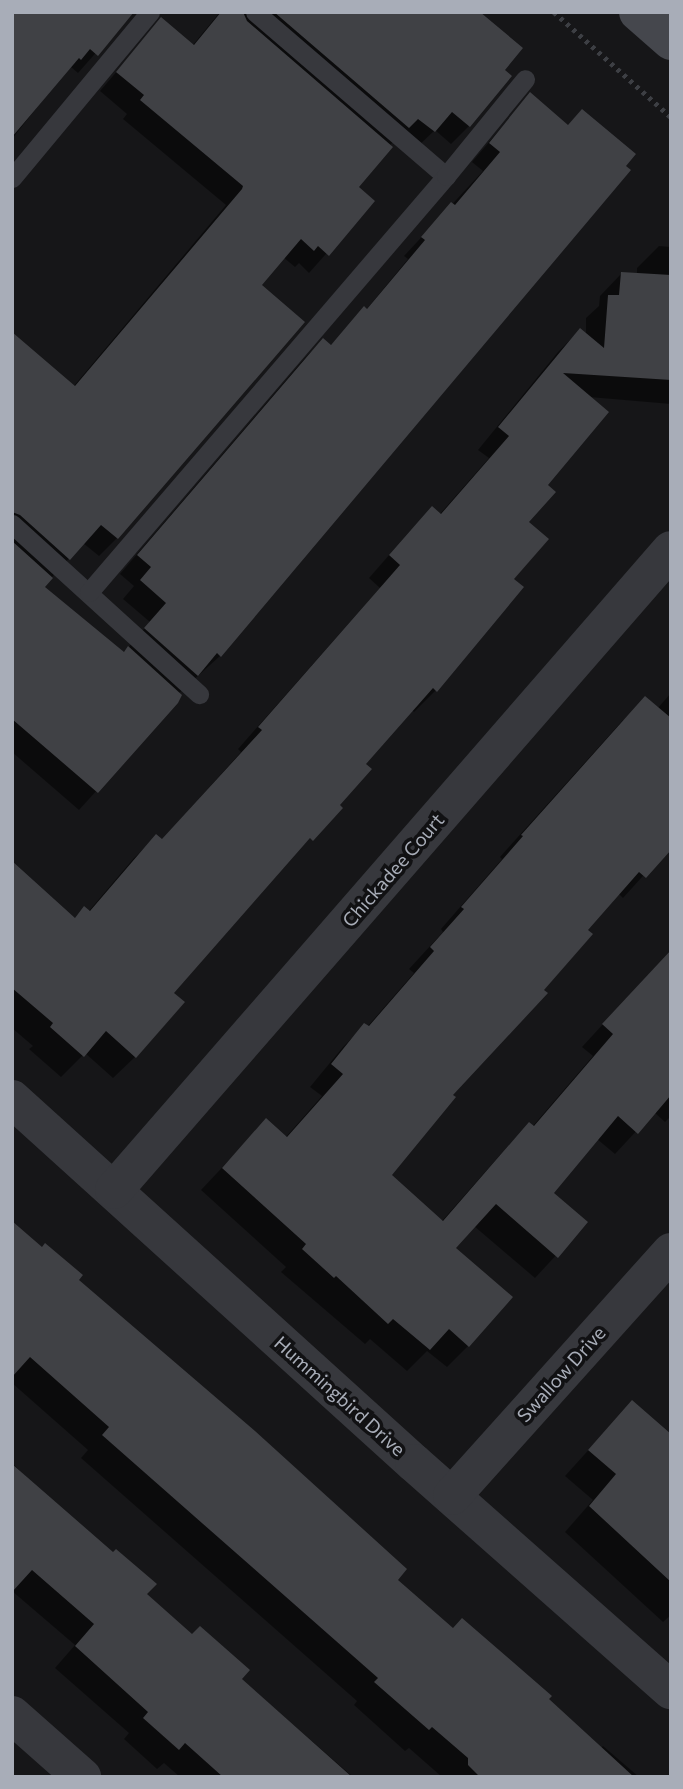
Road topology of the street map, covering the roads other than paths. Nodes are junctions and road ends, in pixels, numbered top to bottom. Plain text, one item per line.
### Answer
1 (150, 12) edge
2 (255, 12) edge
3 (638, 12) edge
4 (671, 41) edge
5 (525, 79) dead end
6 (446, 176) junction
7 (12, 178) edge
8 (12, 524) edge
9 (671, 550) edge
10 (89, 592) junction
11 (199, 694) dead end
12 (12, 1099) edge
13 (114, 1190) junction
14 (671, 1252) edge
15 (452, 1496) junction
16 (671, 1690) edge
17 (12, 1715) edge
18 (82, 1777) edge

1 - 7 lane
2 - 6 lane
3 - 4 main road
5 - 6 lane
6 - 10 lane
8 - 10 lane
9 - 13 street, Chickadee Court
10 - 11 lane
12 - 13 street, Hummingbird Drive
13 - 15 street, Hummingbird Drive
14 - 15 street, Swallow Drive
15 - 16 street, Hummingbird Drive
17 - 18 street

